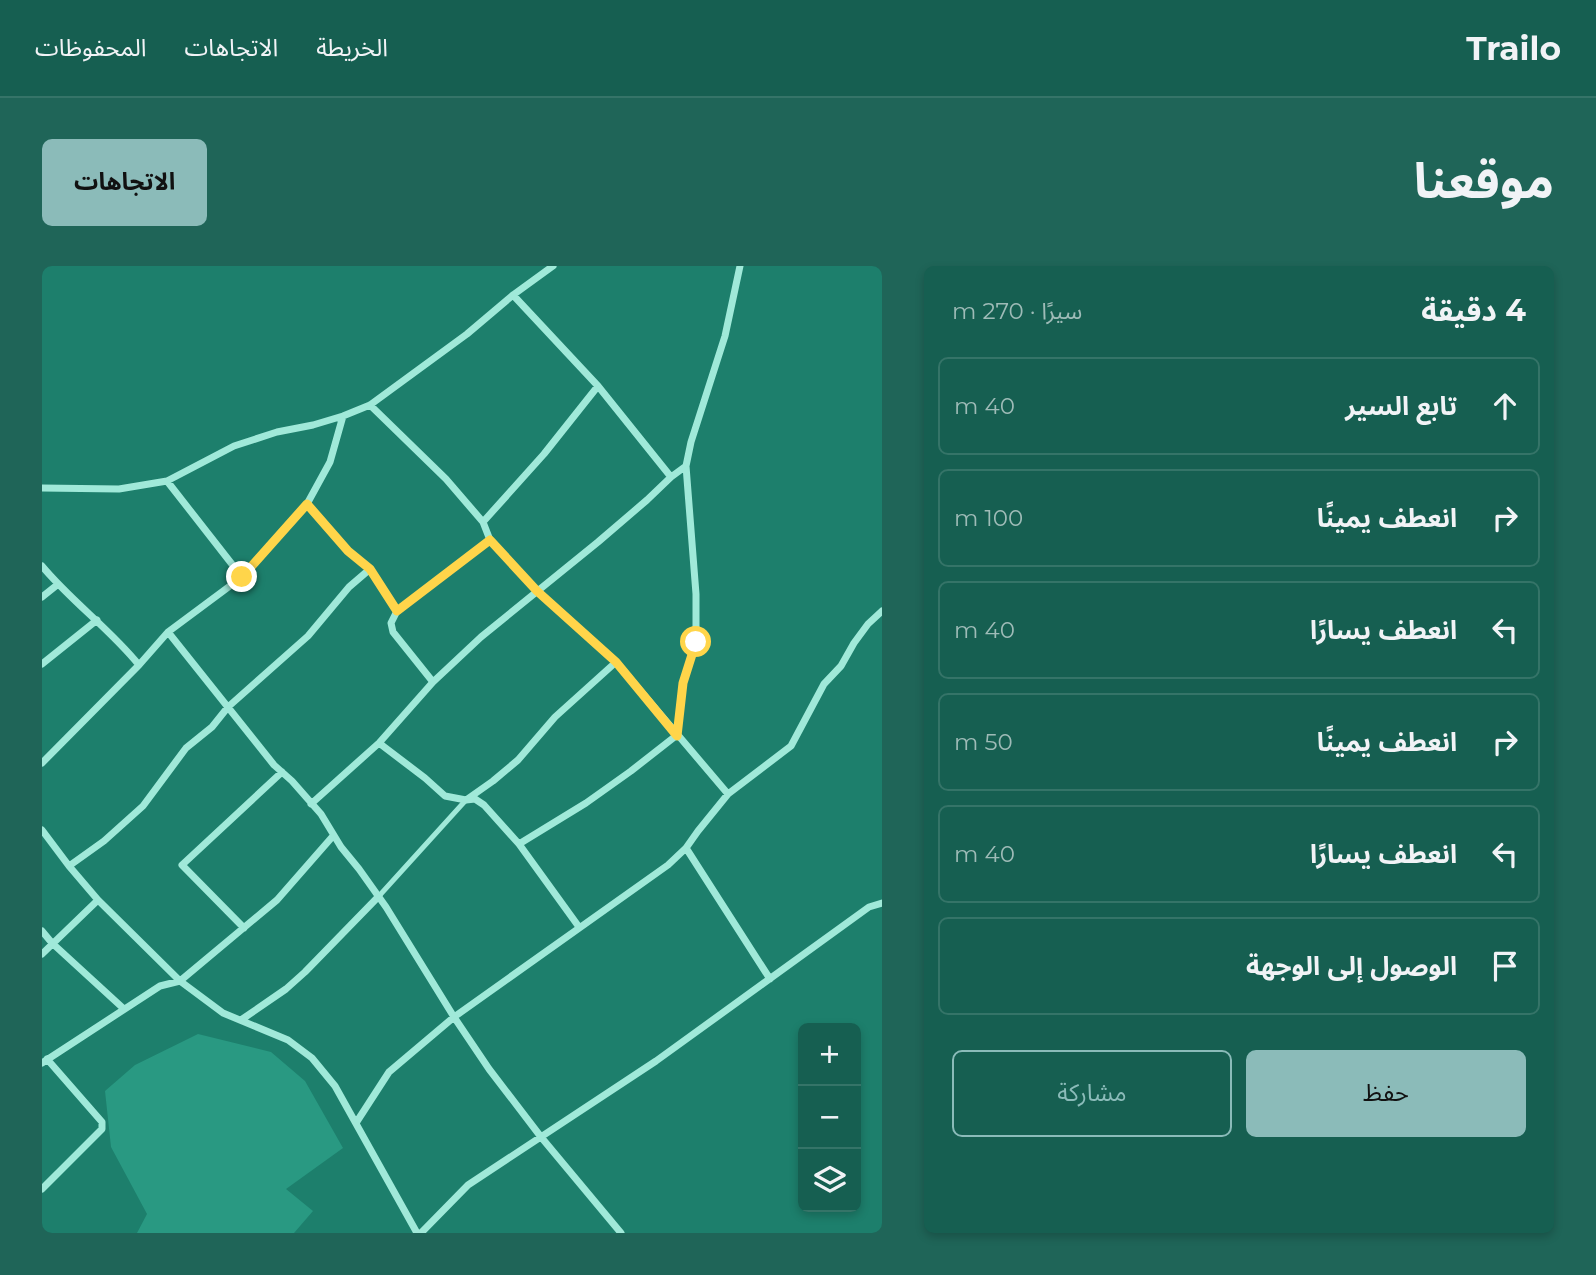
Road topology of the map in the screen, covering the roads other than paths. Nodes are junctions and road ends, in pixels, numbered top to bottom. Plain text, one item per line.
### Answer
1 (553, 266) edge
2 (740, 266) edge
3 (513, 295) junction
4 (598, 386) junction
5 (370, 405) junction
6 (343, 416) junction
7 (686, 466) junction
8 (671, 477) junction
9 (167, 481) junction
10 (42, 488) edge
11 (307, 504) junction
12 (483, 522) junction
13 (490, 540) junction
14 (42, 566) edge
15 (370, 569) junction
16 (242, 577) junction
17 (57, 585) junction
18 (537, 591) junction
19 (42, 597) edge
20 (397, 611) junction
21 (882, 611) edge
22 (97, 620) junction
23 (168, 632) junction
24 (616, 662) junction
25 (42, 664) edge
26 (139, 665) junction
27 (433, 682) junction
28 (228, 707) junction
29 (677, 736) junction
30 (379, 743) junction
31 (42, 763) edge
32 (282, 772) junction
33 (728, 794) junction
34 (466, 800) junction
35 (311, 804) junction
36 (42, 830) edge
37 (333, 836) junction
38 (519, 844) junction
39 (686, 848) junction
40 (69, 866) junction
41 (379, 897) junction
42 (98, 900) junction
43 (882, 903) edge
44 (579, 927) junction
45 (244, 928) junction
46 (42, 931) edge
47 (52, 943) junction
48 (42, 954) edge
49 (770, 979) junction
50 (180, 981) junction
51 (124, 1009) junction
52 (454, 1017) junction
53 (241, 1020) junction
54 (44, 1061) edge
55 (356, 1123) junction
56 (541, 1137) junction
57 (42, 1189) edge
58 (419, 1233) edge
59 (621, 1233) edge

1 - 3 street
2 - 7 street
3 - 4 street
3 - 5 street
4 - 8 street
4 - 12 street
5 - 6 street
5 - 12 street
6 - 9 street
6 - 11 street
7 - 8 street
7 - 29 street
8 - 18 street
9 - 10 street
9 - 16 street
11 - 15 street
11 - 16 street
12 - 13 street
13 - 18 street
13 - 20 street
14 - 17 street
15 - 20 street
15 - 28 street
16 - 23 street
17 - 19 street
17 - 22 street
18 - 24 street
18 - 27 street
20 - 27 street
21 - 33 street
22 - 25 street
22 - 26 street
23 - 26 street
23 - 28 street
24 - 29 street
24 - 34 street
26 - 31 street
27 - 30 street
28 - 32 street
28 - 40 street
29 - 33 street
29 - 38 street
30 - 34 street
30 - 35 street
32 - 35 street
32 - 45 street
33 - 39 street
34 - 38 street
34 - 41 lane
35 - 37 street
36 - 40 street
37 - 41 street
37 - 45 street
38 - 44 street
39 - 44 street
39 - 49 street
40 - 42 street
41 - 52 street
41 - 53 street
42 - 47 street
42 - 50 street
43 - 49 street
44 - 52 street
45 - 50 street
46 - 47 street
47 - 48 street
47 - 51 street
49 - 56 street
50 - 51 street
50 - 53 street
51 - 54 street
52 - 55 street
52 - 56 street
53 - 55 street
54 - 57 street
55 - 58 street
56 - 58 street
56 - 59 street

